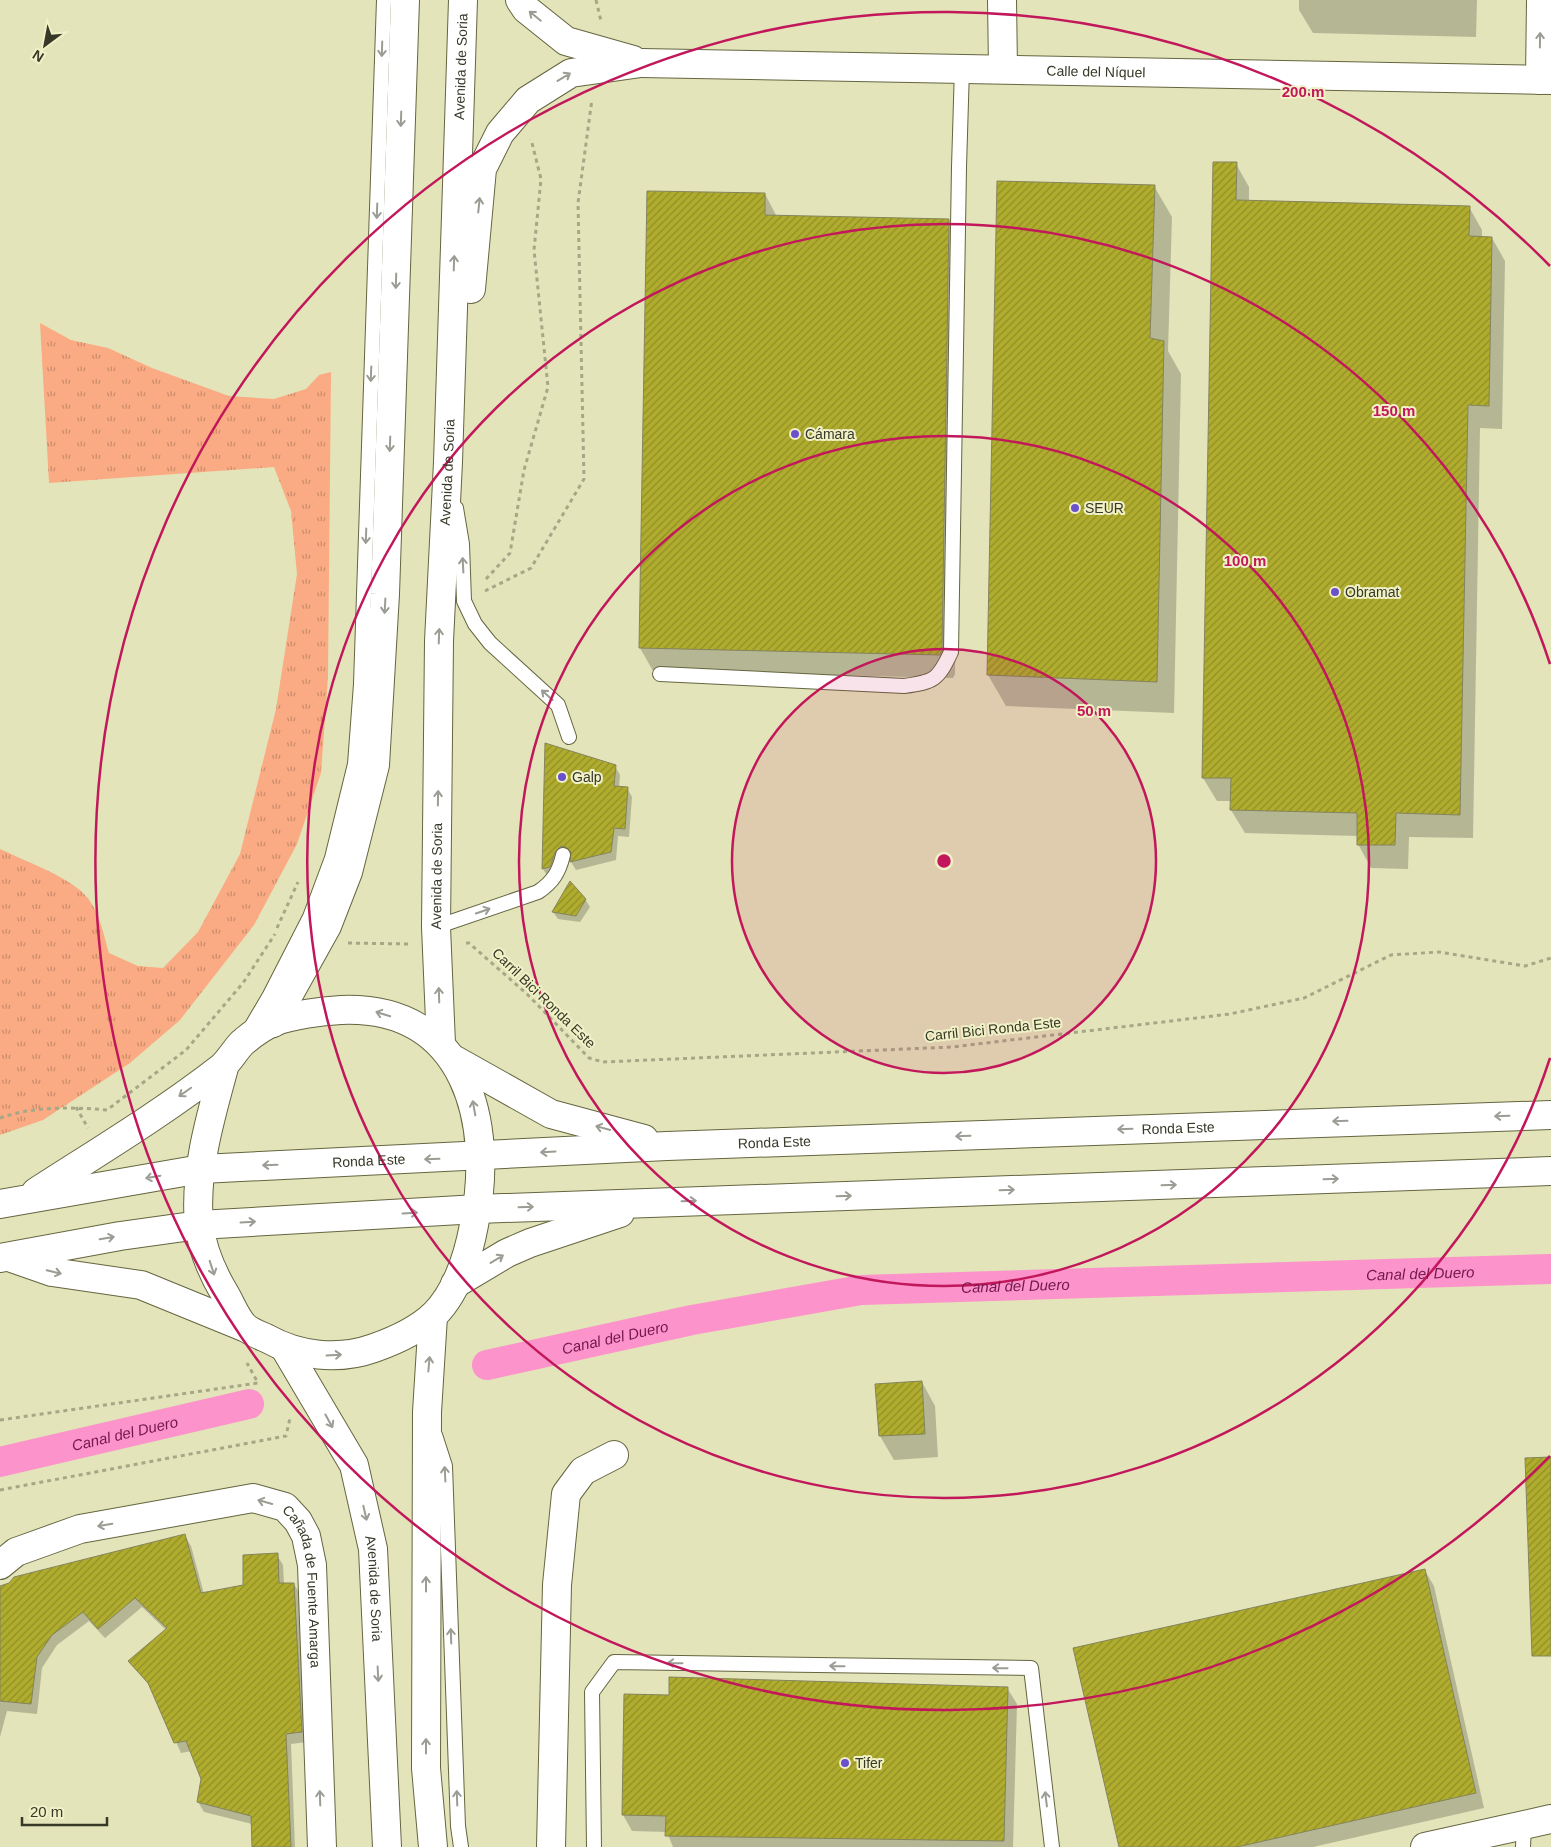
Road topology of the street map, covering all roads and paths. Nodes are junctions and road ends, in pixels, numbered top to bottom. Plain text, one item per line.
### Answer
1 (384, 0) edge
2 (405, 0) edge
3 (464, 0) edge
4 (520, 0) edge
5 (596, 0) edge
6 (1002, 0) edge
7 (1541, 0) edge
8 (604, 60) junction
9 (962, 68) junction
10 (1003, 68) junction
11 (1545, 80) edge
12 (529, 130) dead end
13 (448, 462) junction
14 (464, 601) junction
15 (660, 674) dead end
16 (569, 737) dead end
17 (563, 855) dead end
18 (316, 927) junction
19 (437, 936) junction
20 (469, 943) joint
21 (1551, 958) edge
22 (273, 1023) junction
23 (242, 1043) junction
24 (448, 1052) junction
25 (225, 1064) junction
26 (1551, 1115) edge
27 (0, 1118) edge
28 (667, 1146) junction
29 (481, 1156) junction
30 (201, 1169) junction
31 (1551, 1171) edge
32 (28, 1198) junction
33 (650, 1203) junction
34 (0, 1204) edge
35 (478, 1209) junction
36 (199, 1225) junction
37 (4, 1257) edge
38 (455, 1284) junction
39 (433, 1316) junction
40 (244, 1327) junction
41 (286, 1350) junction
42 (258, 1383) dead end
43 (427, 1412) junction
44 (290, 1418) dead end
45 (0, 1420) edge
46 (614, 1455) dead end
47 (0, 1490) edge
48 (0, 1565) edge
49 (1551, 1819) edge
50 (1523, 1836) edge
51 (322, 1847) edge
52 (387, 1847) edge
53 (433, 1847) edge
54 (461, 1847) edge
55 (551, 1847) edge
56 (594, 1847) edge
57 (1052, 1847) edge
58 (1425, 1847) edge

1 -> 18 lane
2 -> 18 main road
13 -> 3 main road, Avenida de Soria
8 -> 4 main road
5 - 8 path
6 - 10 main road
11 -> 7 main road
8 - 9 main road, Calle del Níquel
13 -> 8 main road, Calle del Níquel
8 - 14 path
9 - 10 main road, Calle del Níquel
9 - 15 lane
10 - 11 main road, Calle del Níquel
12 - 14 path
14 -> 13 lane
19 -> 13 main road, Avenida de Soria
16 -> 14 lane
19 -> 17 lane
18 - 19 path, Avenida de Soria
18 - 22 main road
18 - 23 lane
18 - 27 path, Avenida de Soria
19 - 20 path, Avenida de Soria
24 -> 19 main road, Avenida de Soria
20 - 21 path, Carril Bici Ronda Este
22 - 23 main road
24 -> 22 main road
23 - 25 main road
28 -> 24 main road
29 -> 24 main road
25 - 30 main road
25 -> 32 main road
26 -> 28 main road, Ronda Este
28 -> 29 main road, Ronda Este
29 -> 30 main road, Ronda Este
29 - 35 main road
30 -> 32 main road, Ronda Este
30 - 36 main road
33 -> 31 main road
32 - 34 main road, Ronda Este
35 -> 33 main road
38 -> 33 main road
36 -> 35 main road
35 - 38 main road
37 -> 36 main road
36 -> 40 main road
37 -> 40 main road
38 - 39 main road
41 -> 39 main road
43 -> 39 main road
40 - 41 main road
41 -> 52 main road, Avenida de Soria
42 - 45 path
53 -> 43 main road
54 -> 43 lane
44 - 47 path
46 - 55 main road
51 -> 48 main road, Cañada de Fuente Amarga
49 - 50 main road
50 - 58 main road
57 -> 56 lane

